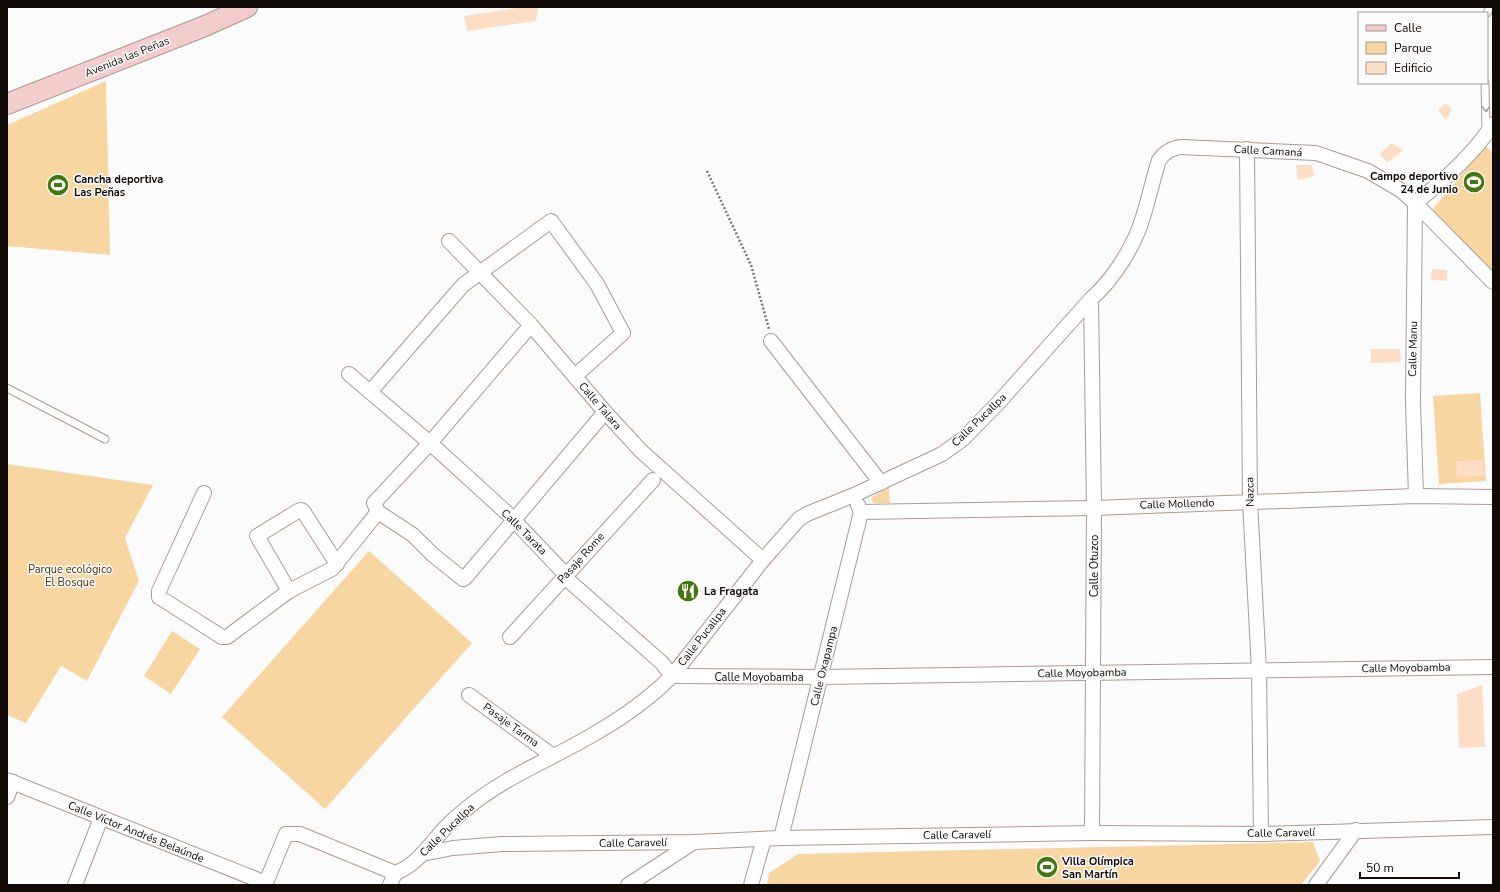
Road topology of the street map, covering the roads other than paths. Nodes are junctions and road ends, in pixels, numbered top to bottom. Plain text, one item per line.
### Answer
1 (247, 7) edge
2 (1485, 84) edge
3 (7, 104) edge
4 (1490, 129) edge
5 (1247, 149) junction
6 (1415, 203) junction
7 (448, 241) dead end
8 (480, 272) junction
9 (1493, 282) edge
10 (1092, 299) junction
11 (531, 325) junction
12 (771, 341) road end
13 (349, 374) dead end
14 (575, 376) junction
15 (7, 388) edge
16 (370, 392) junction
17 (605, 412) junction
18 (105, 439) dead end
19 (430, 443) junction
20 (653, 480) dead end
21 (881, 483) junction
22 (204, 493) dead end
23 (854, 495) junction
24 (1416, 496) junction
25 (1493, 497) edge
26 (1250, 501) junction
27 (1094, 508) junction
28 (378, 512) junction
29 (862, 512) junction
30 (514, 520) junction
31 (763, 560) junction
32 (337, 564) junction
33 (566, 575) junction
34 (290, 591) junction
35 (510, 637) dead end
36 (1493, 667) edge
37 (1259, 670) junction
38 (1093, 673) junction
39 (672, 676) junction
40 (821, 677) junction
41 (469, 695) dead end
42 (553, 756) junction
43 (10, 781) edge
44 (7, 797) edge
45 (101, 818) junction
46 (1493, 827) edge
47 (1356, 830) junction
48 (1092, 833) junction
49 (1261, 834) junction
50 (781, 838) junction
51 (764, 839) junction
52 (694, 842) junction
53 (422, 854) junction
54 (392, 879) edge
55 (265, 884) edge
56 (74, 885) edge
57 (628, 885) edge
58 (751, 885) edge
59 (1316, 885) edge

1 - 3 street, Avenida las Peñas
2 -> 4 lane
4 - 6 street
5 - 6 street, Calle Camaná
5 - 10 street, Calle Camaná
5 - 26 street, Nazca
6 - 9 street, Calle Camaná
6 - 24 street, Calle Manu
7 - 8 street, Calle Talara
8 - 11 street, Calle Talara
8 - 14 street
8 - 16 street
10 - 21 street, Calle Pucallpa
10 - 27 street, Calle Otuzco
11 - 14 street, Calle Talara
11 - 19 street
12 - 21 street
13 - 16 street, Calle Tarata
14 - 17 street, Calle Talara
15 - 18 lane
16 - 19 street, Calle Tarata
17 - 30 street
17 - 31 street, Calle Talara
19 - 28 street
19 - 30 street, Calle Tarata
20 - 33 street, Pasaje Rome
21 - 23 street, Calle Pucallpa
22 - 34 street
23 - 29 street
23 - 31 street, Calle Pucallpa
24 - 25 street, Calle Mollendo
24 - 26 street, Calle Mollendo
26 - 27 street, Calle Mollendo
26 - 37 street, Nazca
27 - 29 street, Calle Mollendo
27 - 38 street, Calle Otuzco
28 - 30 street
28 - 32 street
29 - 40 street, Calle Oxapampa
30 - 33 street, Calle Tarata
31 - 39 street, Calle Pucallpa
32 - 34 street
32 - 34 street
33 - 35 street, Pasaje Rome
33 - 39 street, Calle Tarata
36 - 37 street, Calle Moyobamba
37 - 38 street, Calle Moyobamba
37 - 49 street, Nazca
38 - 40 street, Calle Moyobamba
38 - 48 street, Calle Otuzco
39 - 40 street, Calle Moyobamba
39 - 42 street, Calle Pucallpa
40 - 50 street, Calle Oxapampa
41 - 42 street, Pasaje Tarma
42 - 53 street, Calle Pucallpa
43 - 44 street
43 - 45 street, Calle Víctor Andrés Belaúnde
45 - 55 street, Calle Víctor Andrés Belaúnde
45 - 56 street
46 - 47 street, Calle Caravelí
47 - 49 street, Calle Caravelí
47 - 59 street
48 - 49 street, Calle Caravelí
48 - 50 street, Calle Caravelí
50 - 51 street, Calle Caravelí
51 - 52 street, Calle Caravelí
51 - 58 street
52 - 53 street, Calle Caravelí
52 - 57 street
53 - 54 street, Calle Pucallpa
54 - 55 street

